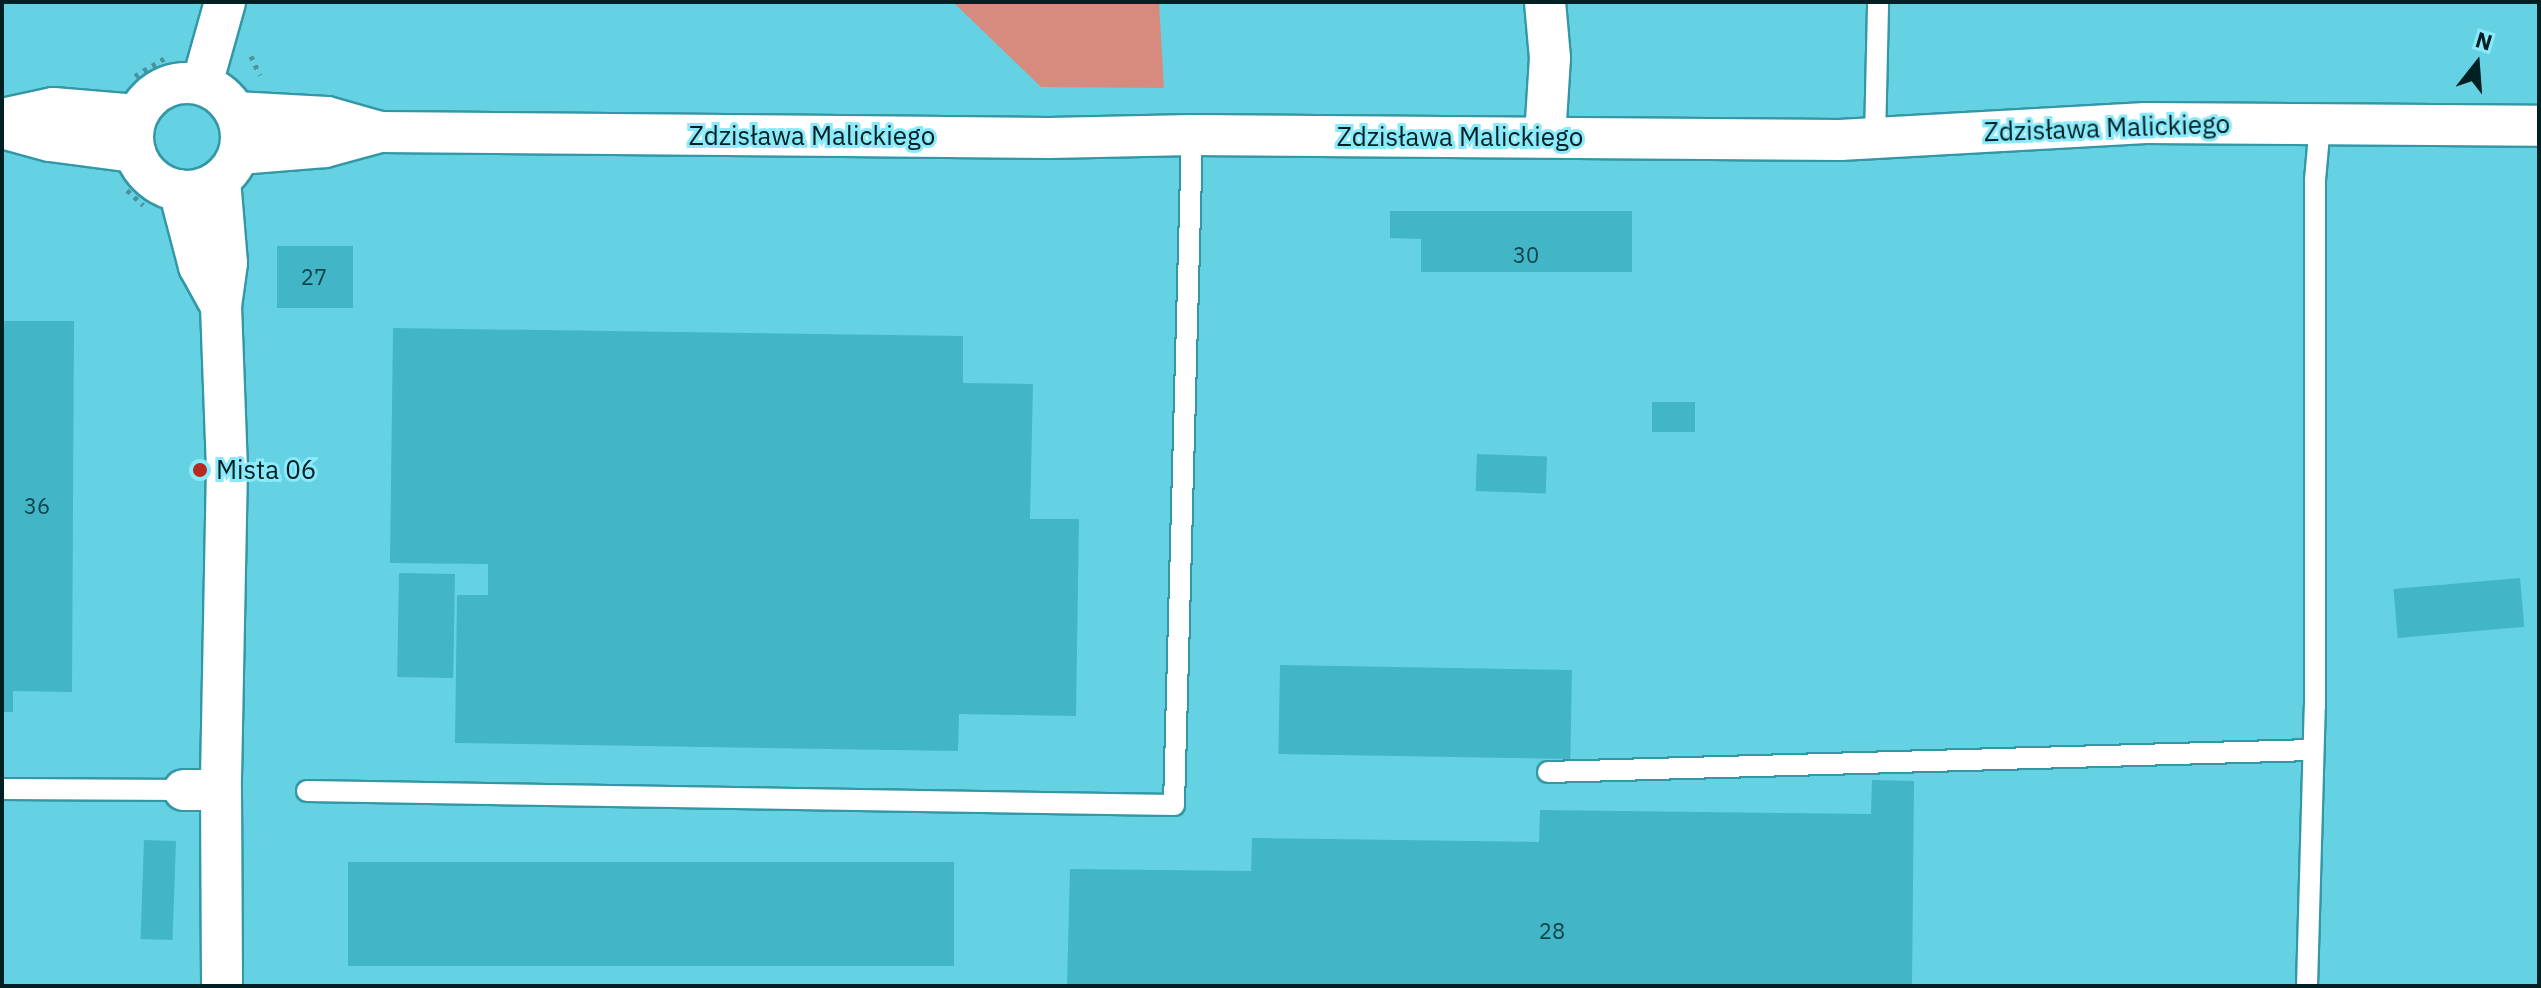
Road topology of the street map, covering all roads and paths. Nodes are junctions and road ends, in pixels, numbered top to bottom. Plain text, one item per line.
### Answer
1 (225, 2) edge
2 (1545, 2) edge
3 (1878, 2) edge
4 (202, 84) junction
5 (235, 112) junction
6 (2, 119) edge
7 (2320, 124) junction
8 (2539, 126) edge
9 (2, 128) edge
10 (380, 132) junction
11 (136, 134) junction
12 (1192, 135) junction
13 (1545, 137) junction
14 (1875, 139) junction
15 (229, 167) junction
16 (179, 190) junction
17 (221, 306) junction
18 (2312, 750) junction
19 (1548, 772) dead end
20 (2, 789) edge
21 (203, 790) junction
22 (307, 791) dead end
23 (222, 986) edge
24 (2307, 986) edge

1 - 4 street
2 - 13 street
3 - 14 lane
4 - 5 street
4 - 11 street
5 - 10 street, Zdzisława Malickiego
5 - 15 street
6 - 11 street
7 - 8 street, Zdzisława Malickiego
7 - 14 street, Zdzisława Malickiego
7 - 18 lane
9 - 11 street
10 - 12 street, Zdzisława Malickiego
10 - 15 street, Zdzisława Malickiego
11 - 16 street
12 - 13 street, Zdzisława Malickiego
12 - 22 lane
13 - 14 street, Zdzisława Malickiego
15 - 16 street
15 - 17 street
16 - 17 street
17 - 21 street
18 - 19 lane
18 - 24 lane
20 - 21 lane
21 - 23 street

